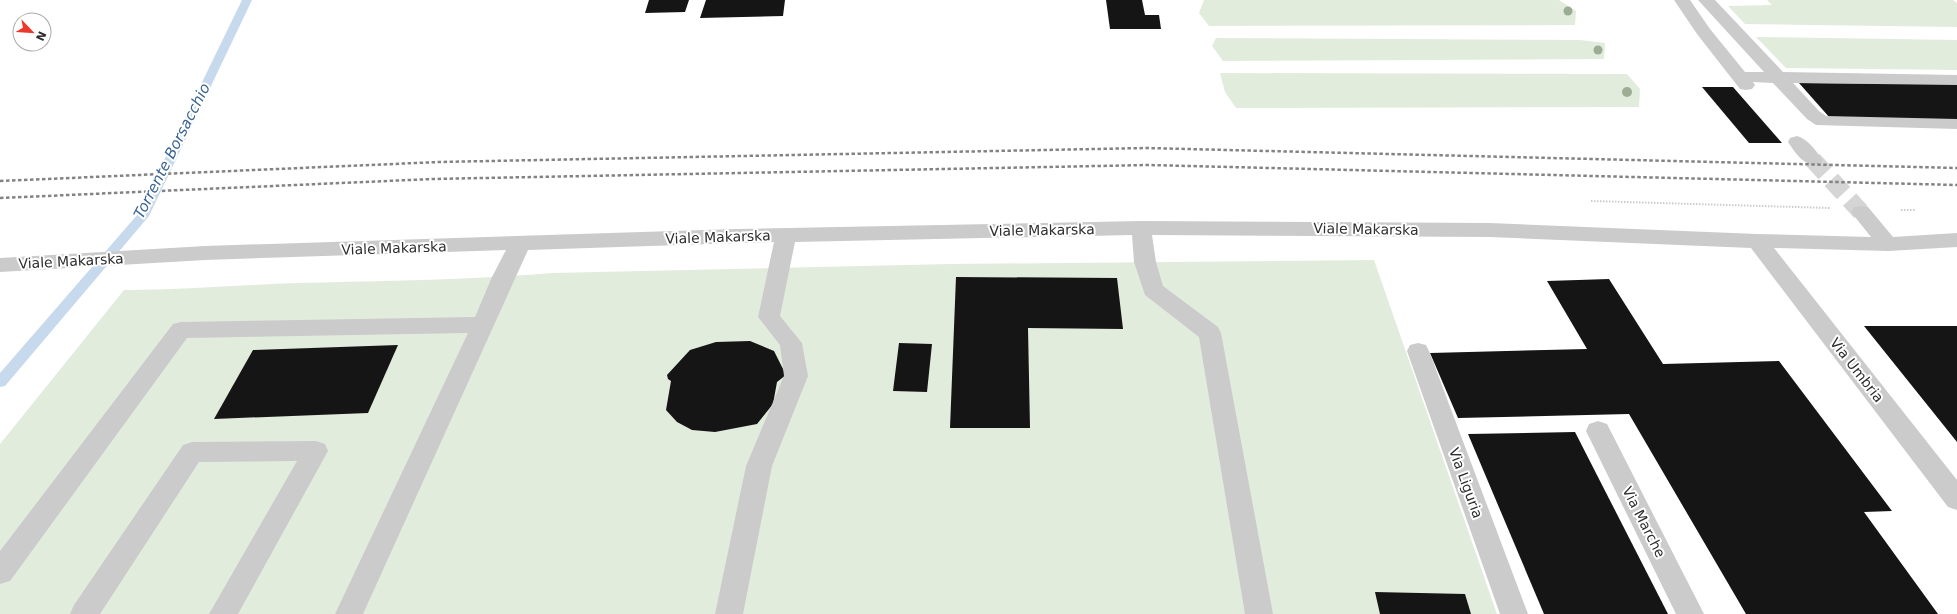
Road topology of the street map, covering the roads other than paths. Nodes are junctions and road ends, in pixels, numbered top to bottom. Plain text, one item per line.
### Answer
1 (1684, 0) edge
2 (1706, 0) edge
3 (1778, 78) junction
4 (1957, 80) edge
5 (1957, 124) edge
6 (1797, 142) dead end
7 (1813, 160) tunnel mouth
8 (1861, 212) tunnel mouth
9 (1141, 228) junction
10 (786, 235) junction
11 (1957, 240) edge
12 (1758, 241) junction
13 (520, 244) junction
14 (1888, 244) junction
15 (9, 264) edge
16 (483, 325) junction
17 (1418, 351) dead end
18 (1598, 431) dead end
19 (1957, 499) edge
20 (0, 572) edge
21 (84, 614) edge
22 (223, 614) edge
23 (348, 614) edge
24 (729, 614) edge
25 (1259, 614) edge
26 (1514, 614) edge
27 (1690, 614) edge

1 - 3 street
2 - 3 street
3 - 4 street
3 - 5 street
6 - 7 street
8 - 14 street
9 - 10 street, Viale Makarska
9 - 12 street, Viale Makarska
9 - 25 street
10 - 13 street, Viale Makarska
10 - 24 street
11 - 14 street, Viale Makarska
12 - 14 street, Viale Makarska
12 - 19 street, Via Umbria
13 - 15 street, Viale Makarska
13 - 16 street
16 - 20 street
16 - 23 street
17 - 26 street, Via Liguria
18 - 27 street, Via Marche
21 - 22 street

